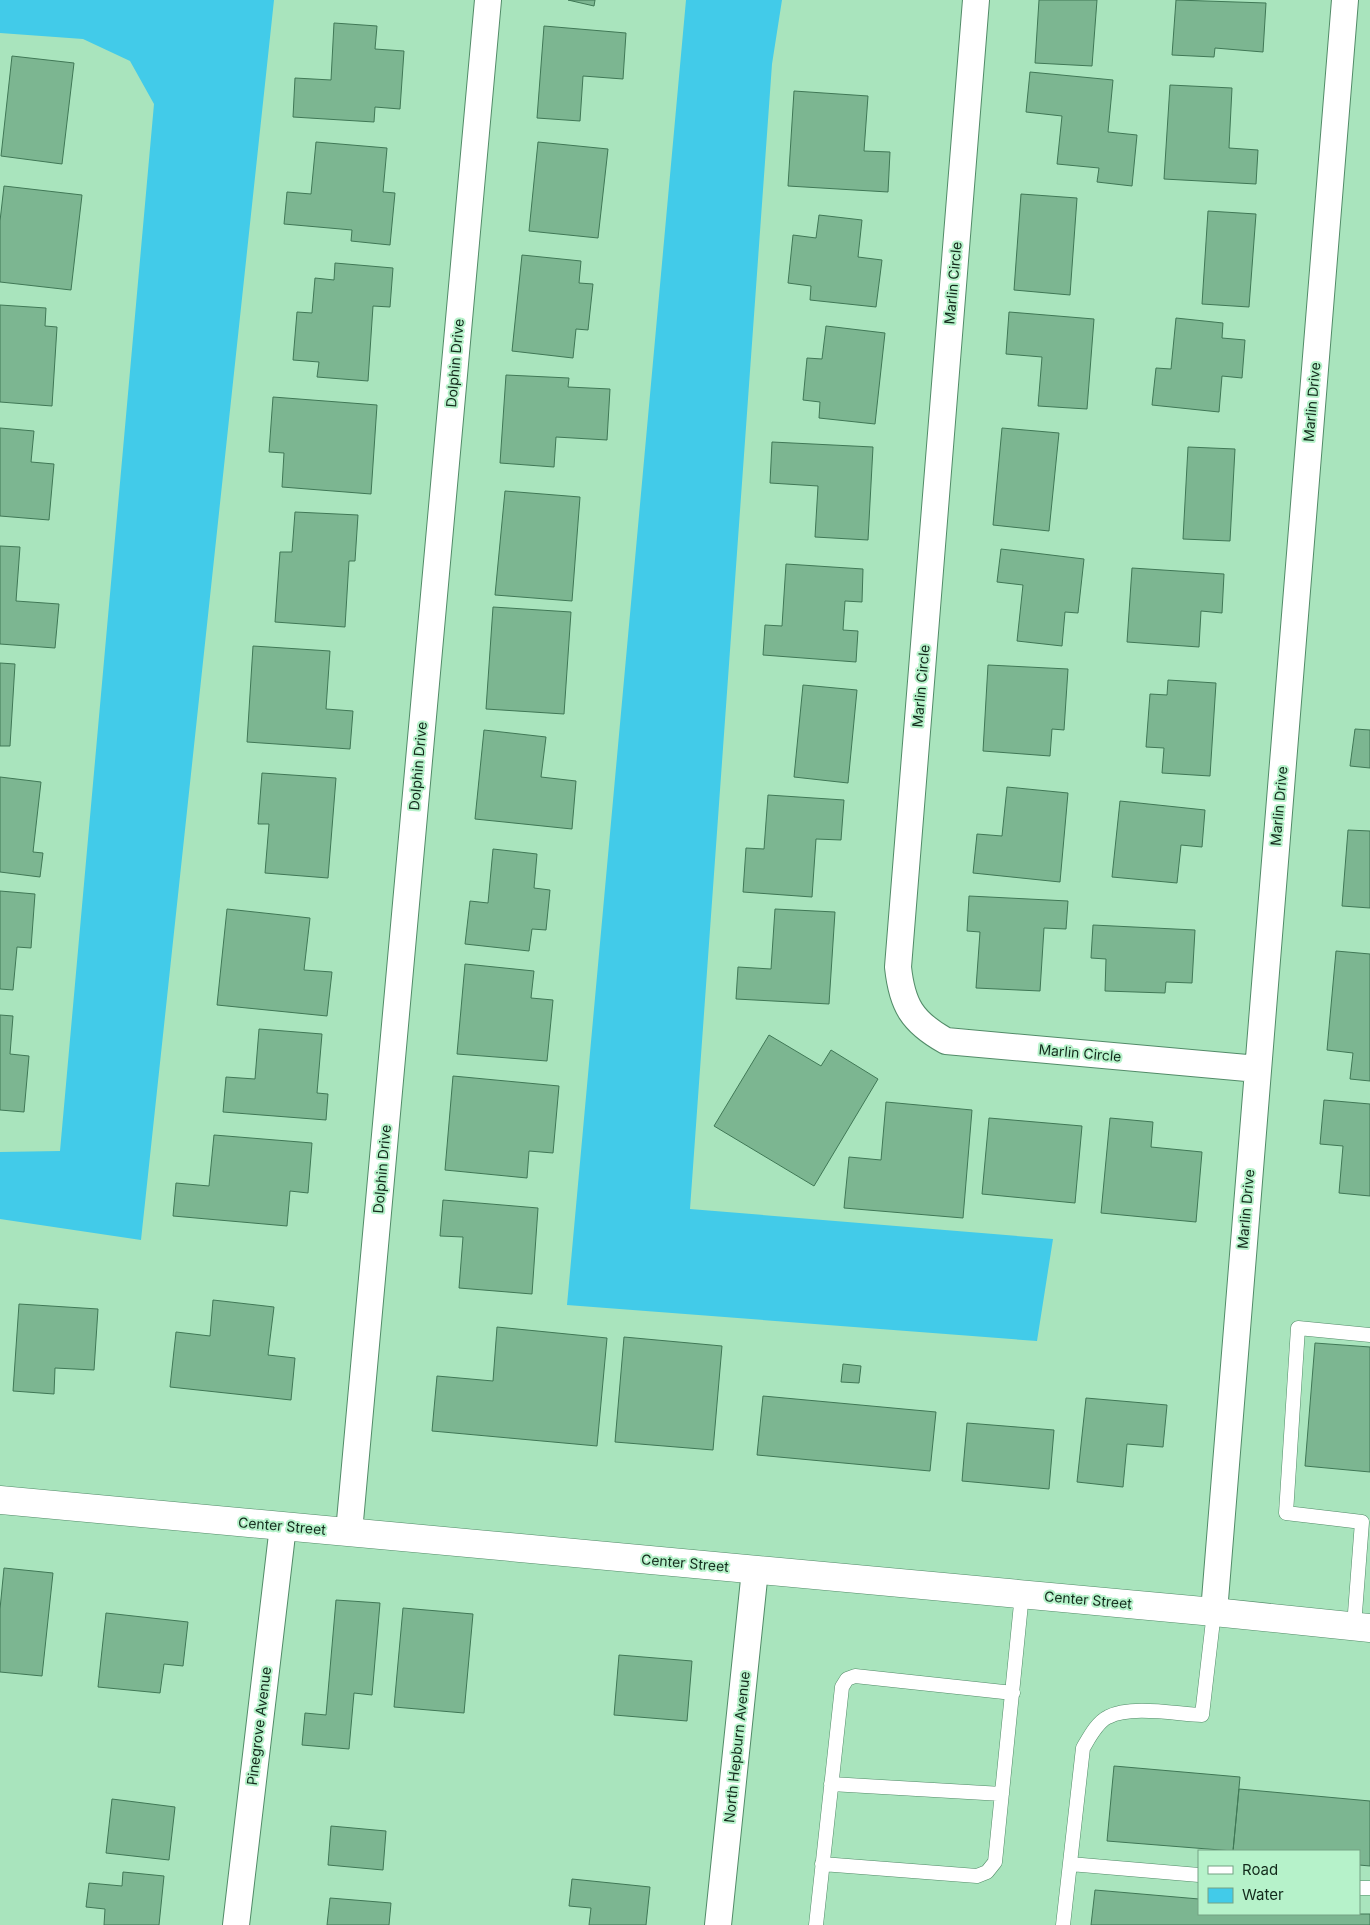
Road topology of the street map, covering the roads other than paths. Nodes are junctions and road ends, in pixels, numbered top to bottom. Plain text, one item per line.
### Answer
1 (488, 0) edge
2 (976, 0) edge
3 (1345, 0) edge
4 (1258, 1069) junction
5 (1370, 1335) edge
6 (0, 1500) edge
7 (1366, 1517) edge
8 (283, 1526) junction
9 (349, 1532) junction
10 (755, 1570) junction
11 (1022, 1594) junction
12 (1214, 1612) junction
13 (1362, 1627) edge
14 (1013, 1693) junction
15 (831, 1784) junction
16 (1002, 1794) junction
17 (822, 1864) junction
18 (1070, 1864) junction
19 (1198, 1875) edge
20 (236, 1925) edge
21 (718, 1925) edge
22 (816, 1925) edge
23 (1063, 1925) edge

1 - 9 street, Dolphin Drive
2 - 4 street, Marlin Circle
3 - 4 street, Marlin Drive
4 - 12 street, Marlin Drive
5 - 7 lane
6 - 8 street, Center Street
7 - 13 lane
8 - 9 street, Center Street
8 - 20 street, Pinegrove Avenue
9 - 10 street, Center Street
10 - 11 street, Center Street
10 - 21 street, North Hepburn Avenue
11 - 12 street, Center Street
11 - 14 lane
12 - 13 street, Center Street
12 - 18 lane
14 - 15 lane
14 - 16 lane
15 - 16 lane
15 - 17 lane
16 - 17 lane
17 - 22 lane
18 - 19 lane
18 - 23 lane

